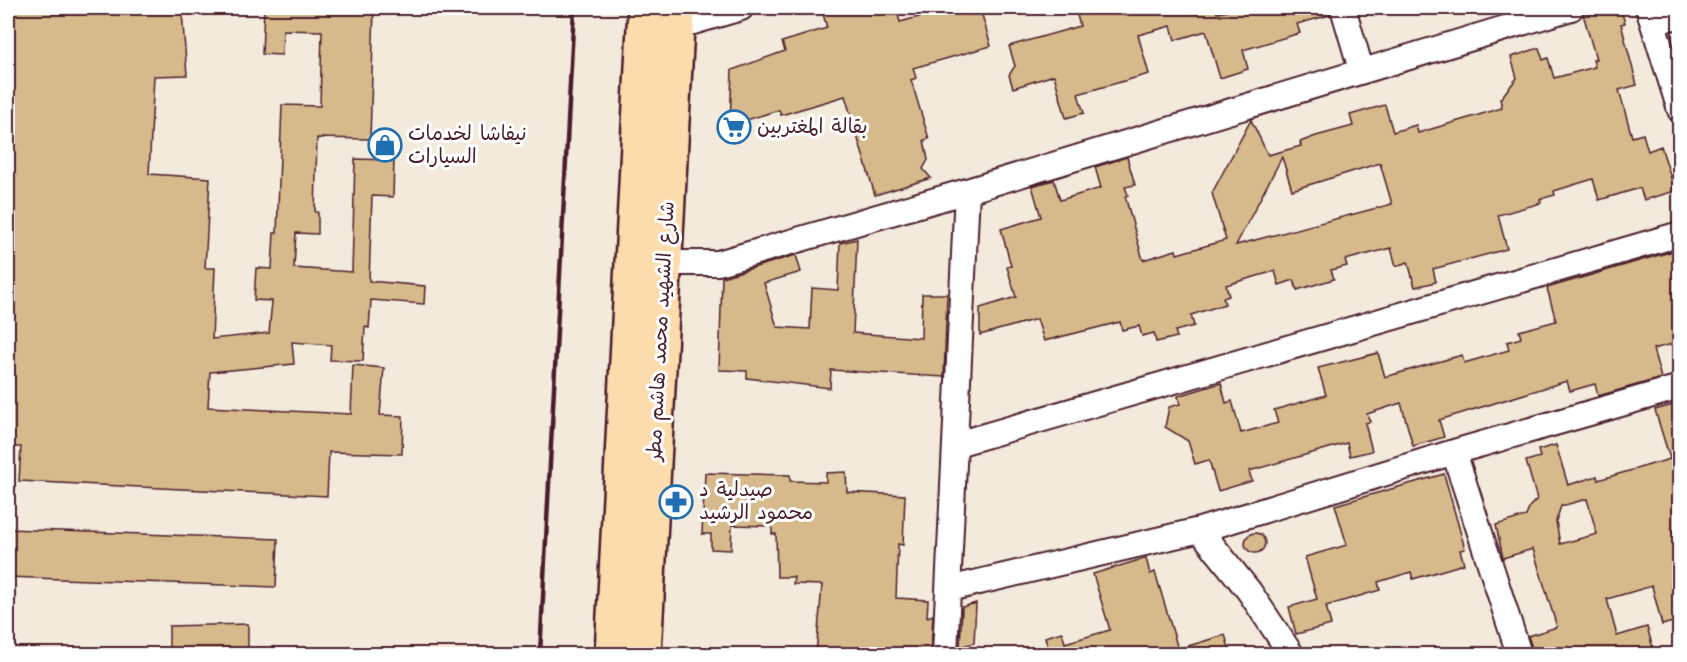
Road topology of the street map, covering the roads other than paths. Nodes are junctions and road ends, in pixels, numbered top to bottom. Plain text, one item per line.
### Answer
1 (645, 8) edge
2 (741, 8) edge
3 (1343, 8) edge
4 (1571, 8) edge
5 (1650, 15) edge
6 (1680, 15) edge
7 (677, 17) edge
8 (1361, 69) junction
9 (1680, 110) edge
10 (967, 191) junction
11 (1680, 234) edge
12 (664, 263) junction
13 (1680, 387) edge
14 (957, 444) junction
15 (1454, 452) junction
16 (1200, 530) junction
17 (949, 589) junction
18 (612, 654) edge
19 (644, 654) edge
20 (945, 654) edge
21 (1291, 654) edge
22 (1519, 654) edge

1 - 18 main road, شارع الشهيد محمد هاشم مطر
2 - 7 street
3 - 8 street
4 - 8 street
5 - 6 street
5 - 9 street
7 - 12 main road, شارع الشهيد محمد هاشم مطر
8 - 10 street
10 - 12 street
10 - 14 street
11 - 14 street
12 - 19 main road, شارع الشهيد محمد هاشم مطر
13 - 15 street
14 - 17 street
15 - 16 street
15 - 22 street
16 - 17 street
16 - 21 street
17 - 20 street

